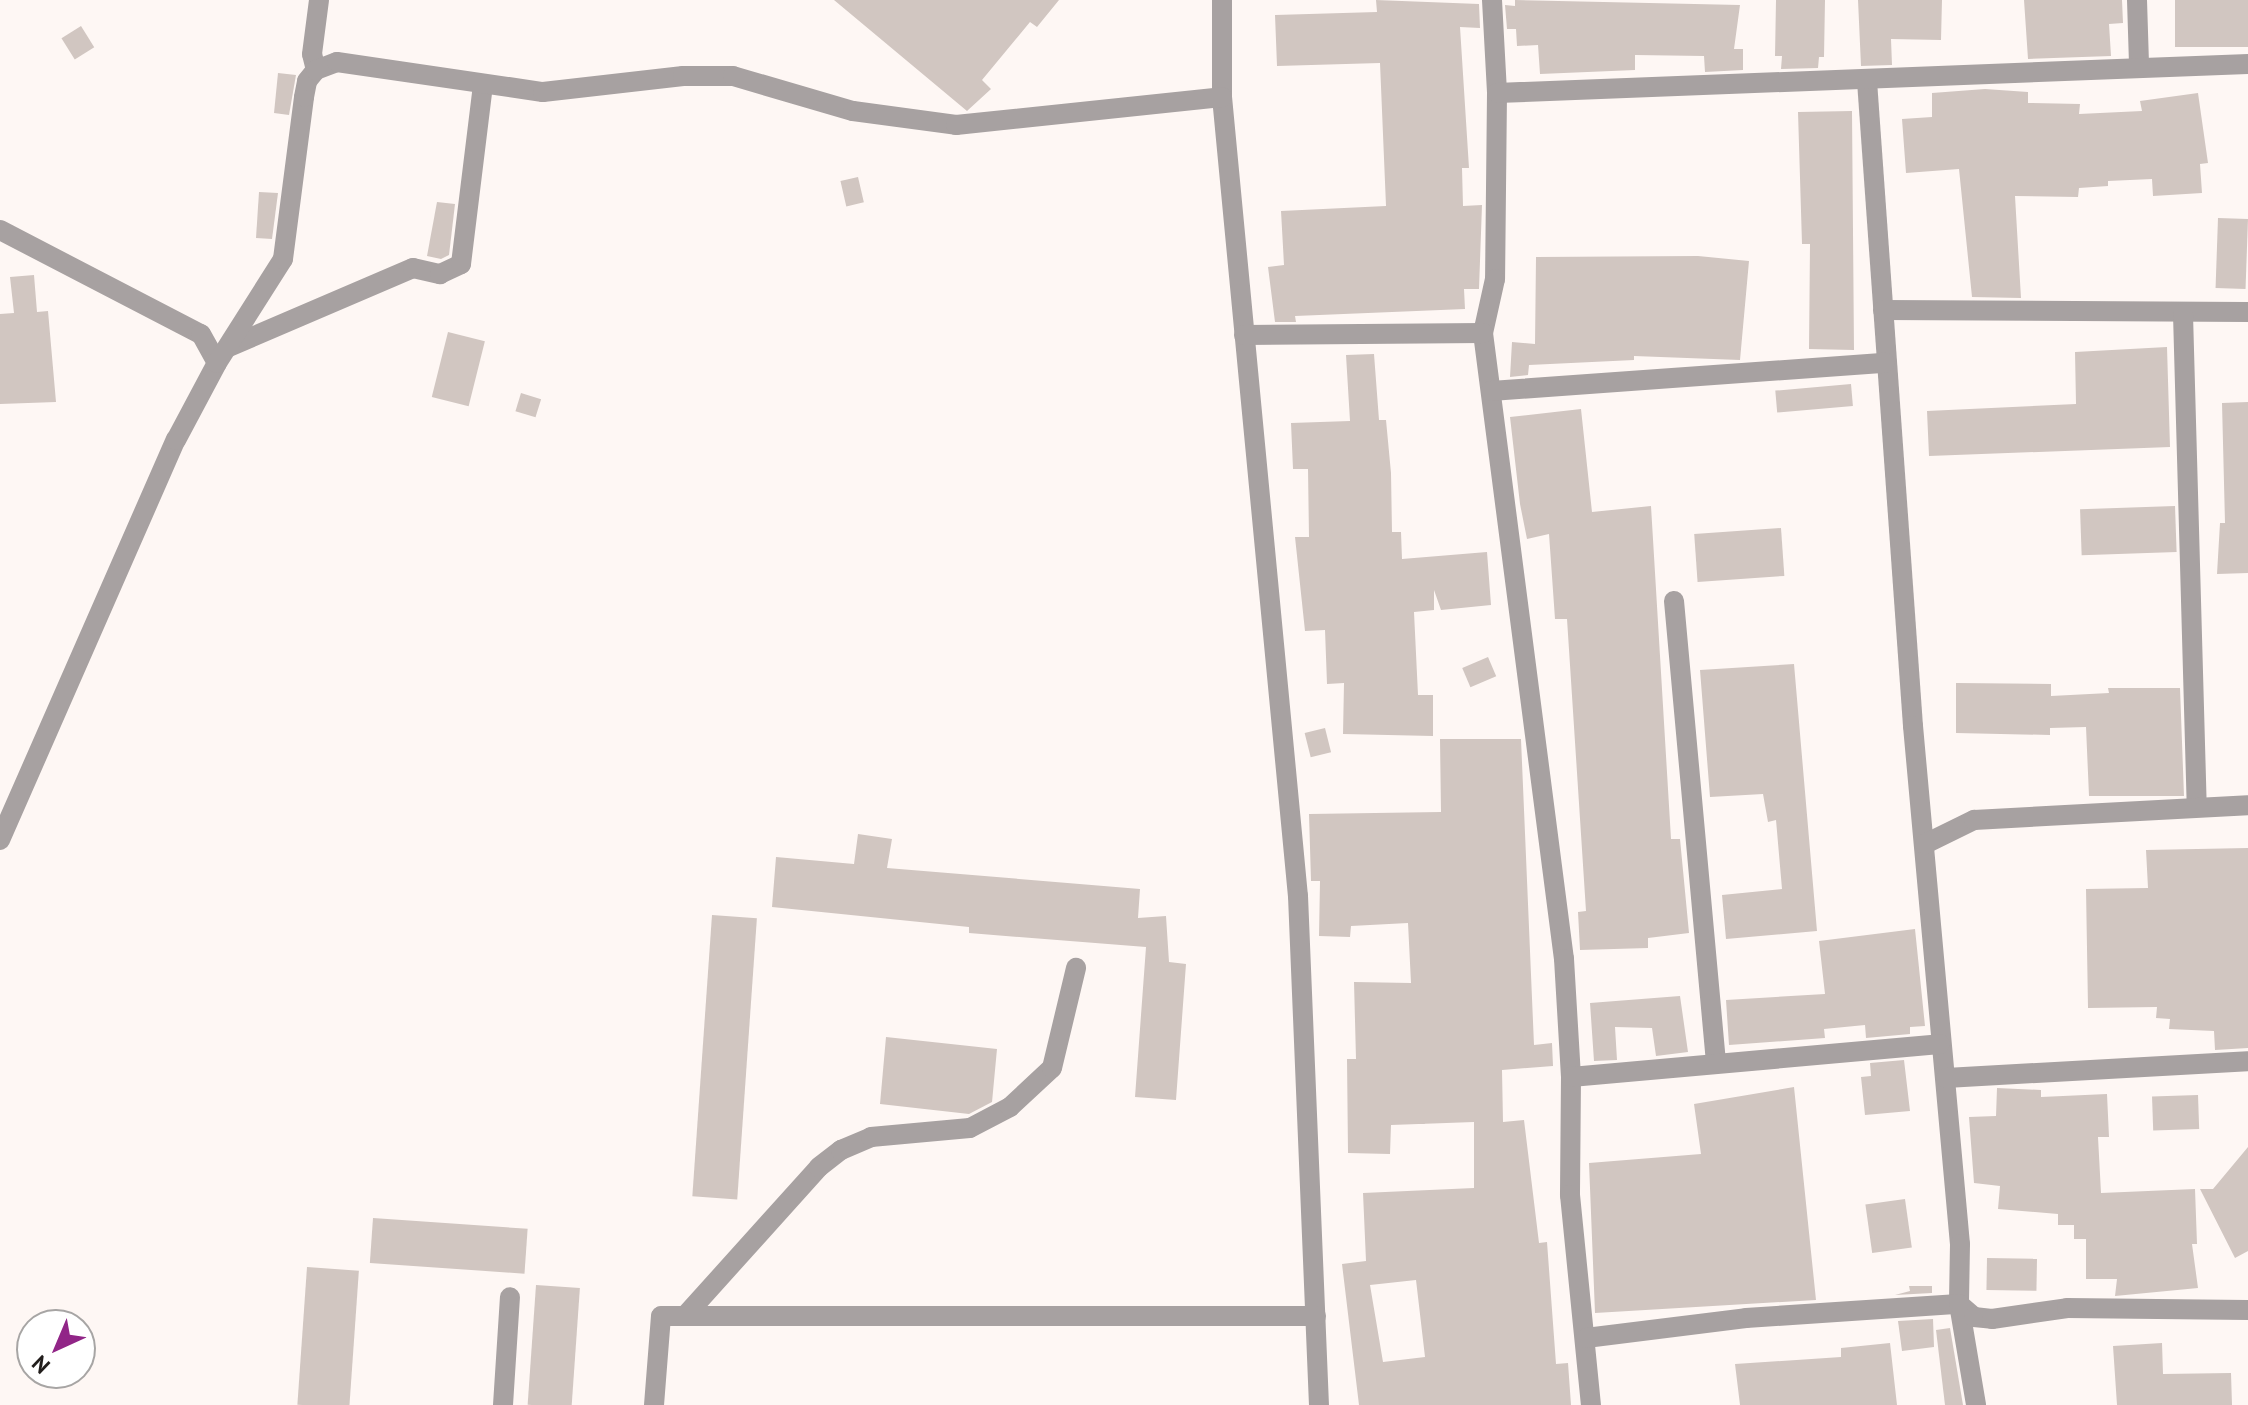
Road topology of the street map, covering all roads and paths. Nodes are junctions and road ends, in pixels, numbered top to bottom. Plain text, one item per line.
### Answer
1 (319, 0) edge
2 (1222, 0) edge
3 (1492, 0) edge
4 (2137, 0) edge
5 (2248, 64) edge
6 (2139, 65) junction
7 (316, 70) junction
8 (1867, 81) junction
9 (483, 84) junction
10 (1497, 93) junction
11 (1222, 97) junction
12 (0, 230) edge
13 (1883, 310) junction
14 (2248, 312) edge
15 (2183, 314) junction
16 (1483, 333) junction
17 (1244, 335) junction
18 (231, 346) junction
19 (217, 363) junction
20 (1885, 363) junction
21 (1491, 391) junction
22 (1674, 601) dead end
23 (2248, 805) edge
24 (2197, 806) junction
25 (0, 840) edge
26 (1925, 844) junction
27 (1076, 968) dead end
28 (1940, 1044) junction
29 (2248, 1061) edge
30 (1716, 1063) junction
31 (1571, 1077) junction
32 (1946, 1078) junction
33 (510, 1297) dead end
34 (1959, 1304) junction
35 (2248, 1310) edge
36 (685, 1316) junction
37 (1316, 1316) junction
38 (1586, 1338) junction
39 (503, 1405) edge
40 (654, 1405) edge
41 (1319, 1405) edge
42 (1591, 1405) edge
43 (1976, 1405) edge

1 - 7 street
2 - 11 street
3 - 10 street
4 - 6 street
5 - 6 street
6 - 8 street
7 - 9 street
7 - 18 street
8 - 10 street
8 - 13 street
9 - 11 street
9 - 18 street
10 - 16 street
11 - 17 street
12 - 19 street
13 - 15 street
13 - 20 street
14 - 15 street
15 - 24 street
16 - 17 street
16 - 21 street
17 - 37 street
18 - 19 street
19 - 25 street
20 - 21 street
20 - 26 street
21 - 31 street
22 - 30 street
23 - 24 street
24 - 26 street
26 - 28 street
27 - 36 street
28 - 30 street
28 - 32 street
29 - 32 street
30 - 31 street
31 - 38 street
32 - 34 street
33 - 39 street
34 - 35 street
34 - 38 street
34 - 43 street
36 - 37 street
36 - 40 street
37 - 41 street
38 - 42 street

